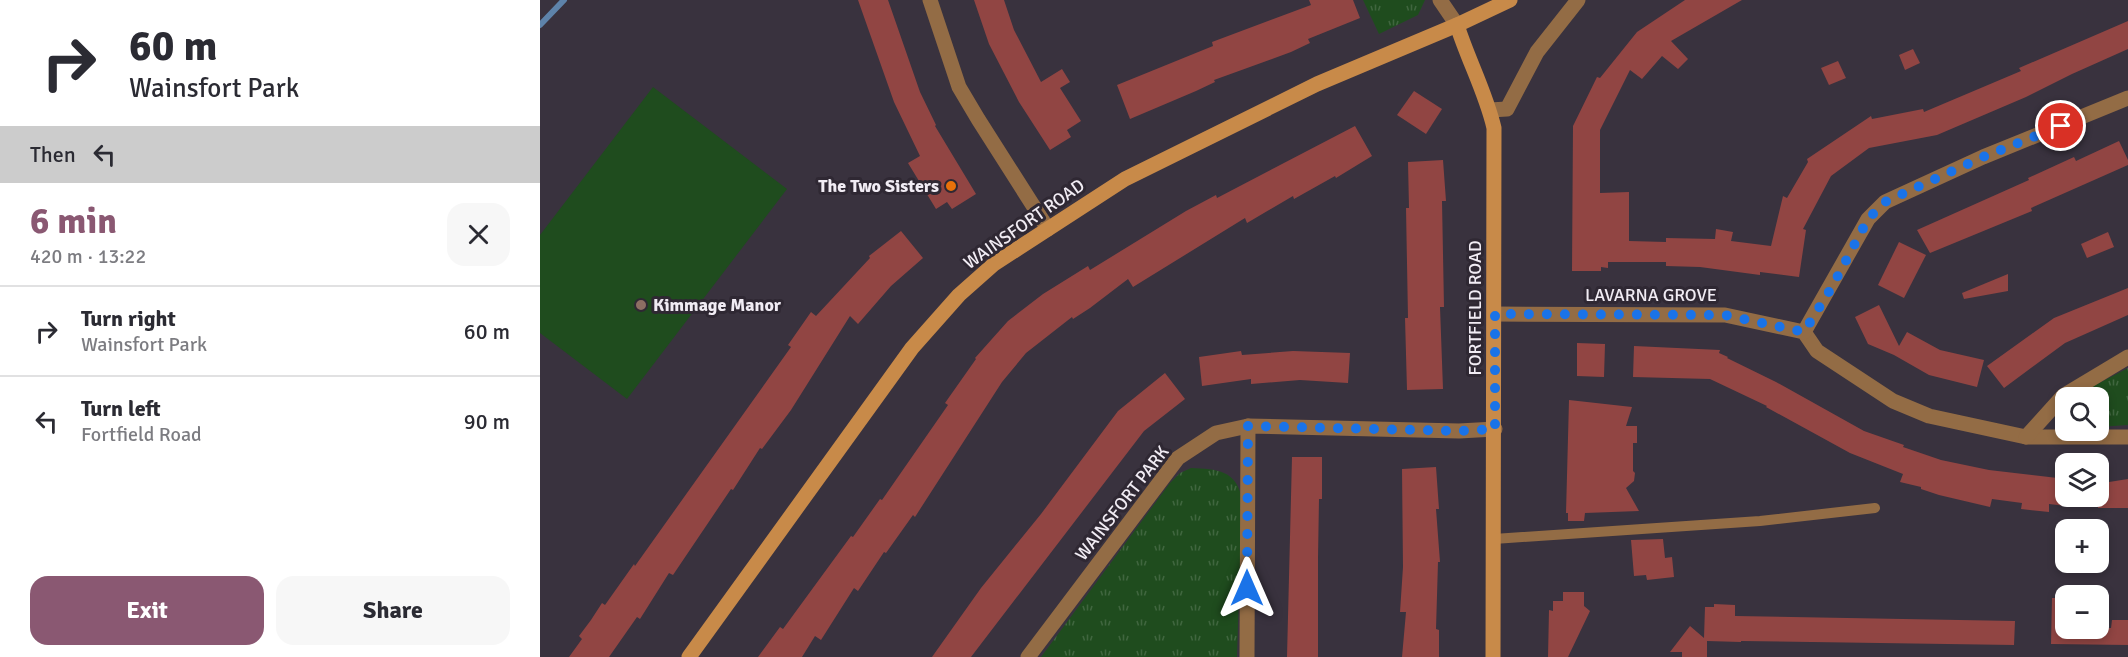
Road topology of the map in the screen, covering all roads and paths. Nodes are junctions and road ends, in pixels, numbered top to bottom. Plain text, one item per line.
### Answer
1 (930, 0) edge
2 (1440, 0) edge
3 (1510, 0) edge
4 (1578, 0) edge
5 (1457, 25) junction
6 (2128, 98) edge
7 (1490, 110) junction
8 (1048, 229) junction
9 (1495, 314) junction
10 (1804, 332) junction
11 (2128, 357) edge
12 (1248, 426) junction
13 (1495, 429) junction
14 (2026, 437) junction
15 (2128, 437) edge
16 (1875, 508) dead end
17 (1494, 539) junction
18 (689, 657) edge
19 (1028, 657) edge
20 (1247, 657) edge
21 (1493, 657) edge

1 - 8 street
2 - 5 street
3 - 5 main road
4 - 7 street
5 - 7 main road, FORTFIELD ROAD
5 - 8 main road, WAINSFORT ROAD
6 - 10 street
7 - 9 main road, FORTFIELD ROAD
8 - 18 main road, WAINSFORT ROAD
9 - 10 street, LAVARNA GROVE
9 - 13 main road, FORTFIELD ROAD
10 - 14 street
11 - 14 street
12 - 13 street, WAINSFORT PARK
12 - 19 street, WAINSFORT PARK
12 - 20 street
13 - 17 main road, FORTFIELD ROAD
14 - 15 street
16 - 17 lane
17 - 21 main road, FORTFIELD ROAD

